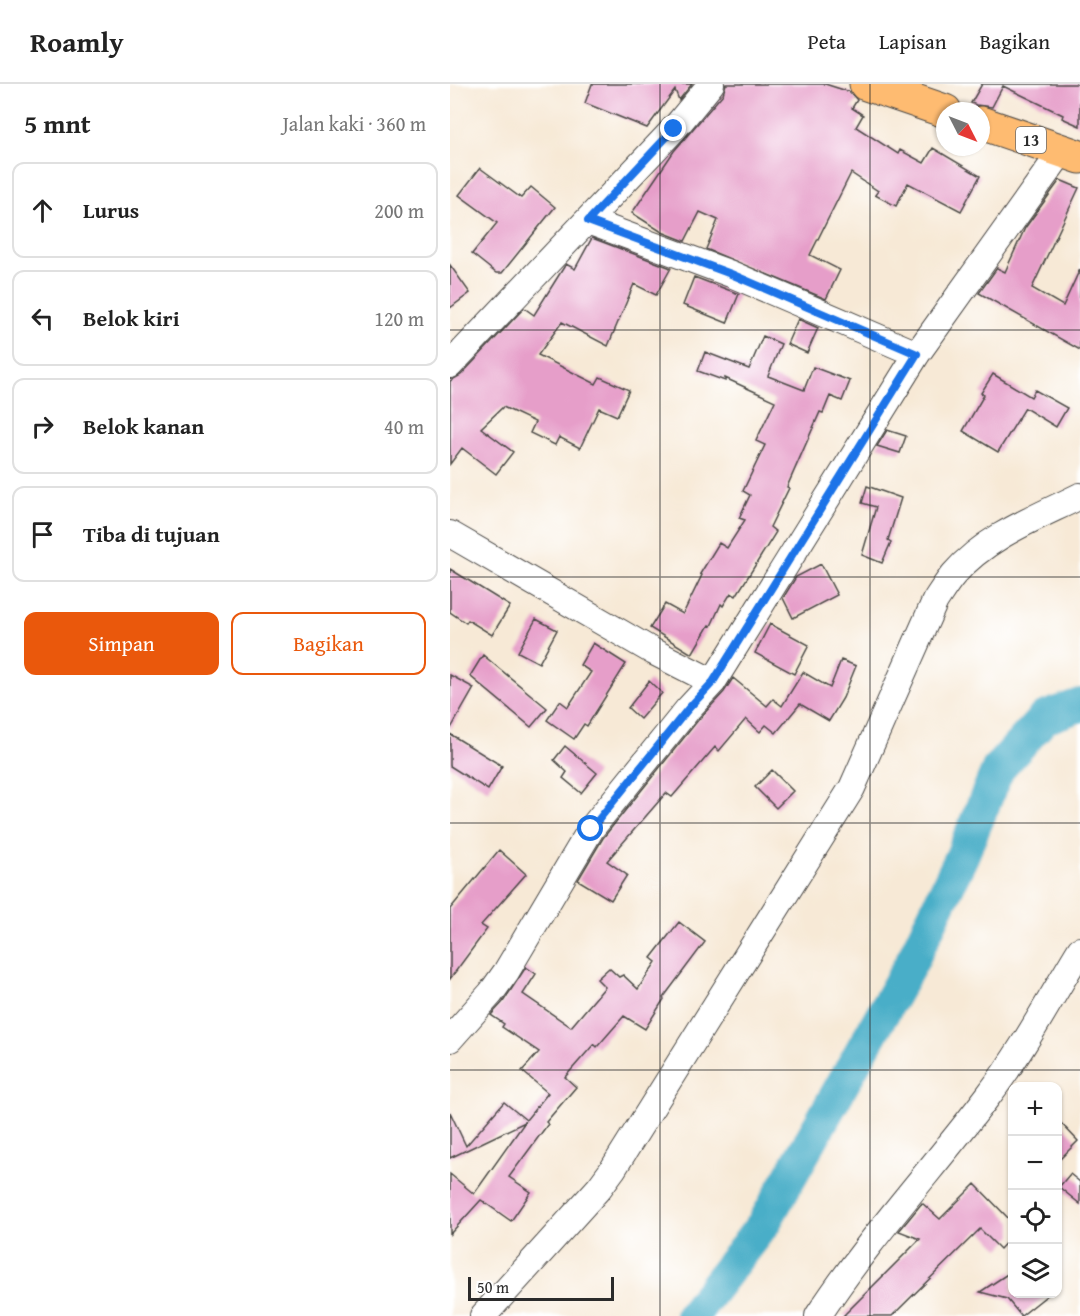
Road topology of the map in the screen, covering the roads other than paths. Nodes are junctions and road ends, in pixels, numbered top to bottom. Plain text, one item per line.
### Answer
1 (711, 84) edge
2 (866, 84) edge
3 (936, 108) edge
4 (990, 126) edge
5 (1071, 154) edge
6 (588, 221) junction
7 (917, 354) junction
8 (451, 359) edge
9 (1080, 496) edge
10 (450, 534) edge
11 (713, 682) junction
12 (1080, 950) edge
13 (450, 1040) edge
14 (483, 1316) edge
15 (818, 1316) edge

1 - 6 street
2 - 3 highway
4 - 5 highway, 13
5 - 7 street
6 - 7 street
6 - 8 street
7 - 11 street
9 - 14 street
10 - 11 street
11 - 13 street
12 - 15 street

